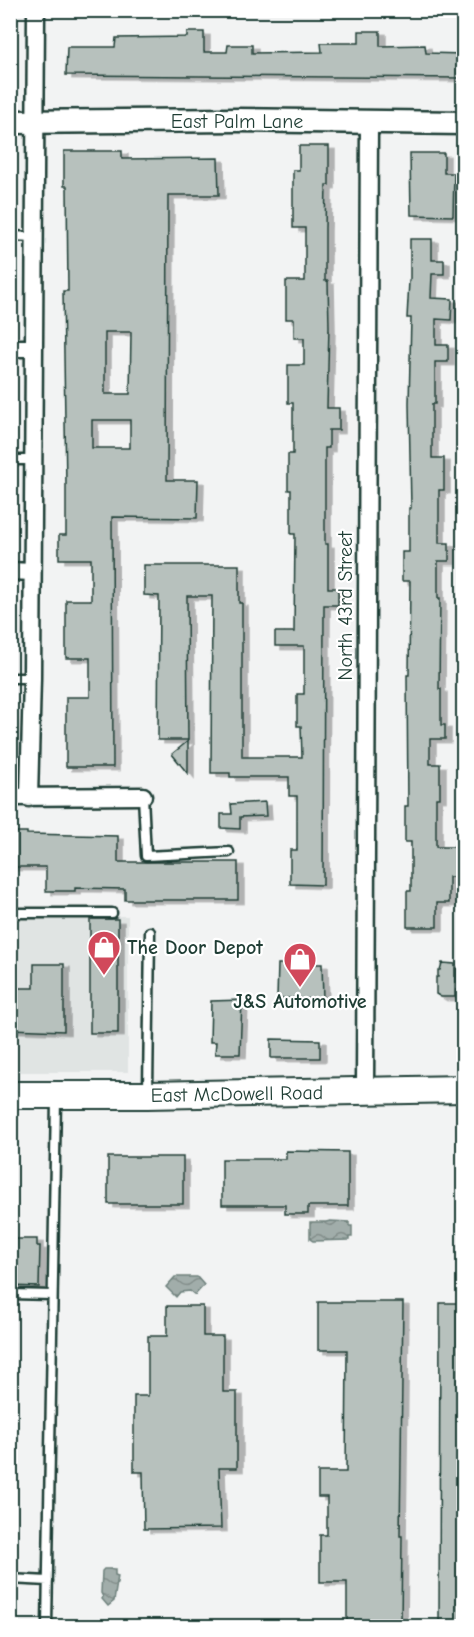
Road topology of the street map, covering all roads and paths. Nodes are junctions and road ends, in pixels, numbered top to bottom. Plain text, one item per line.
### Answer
1 (36, 10) edge
2 (10, 122) edge
3 (35, 122) junction
4 (369, 122) junction
5 (464, 123) edge
6 (10, 236) edge
7 (35, 237) junction
8 (10, 348) edge
9 (34, 348) junction
10 (10, 460) edge
11 (33, 460) junction
12 (10, 571) edge
13 (33, 572) junction
14 (10, 678) edge
15 (32, 678) junction
16 (144, 796) joint
17 (10, 798) edge
18 (29, 798) junction
19 (229, 852) dead end
20 (10, 913) edge
21 (112, 913) dead end
22 (150, 932) dead end
23 (464, 1089) edge
24 (365, 1091) junction
25 (10, 1095) edge
26 (56, 1095) junction
27 (147, 1095) junction
28 (10, 1294) edge
29 (52, 1295) junction
30 (10, 1578) edge
31 (48, 1581) junction
32 (47, 1626) edge

1 - 3 street
2 - 3 street, East Palm Lane
3 - 4 street, East Palm Lane
3 - 7 street
4 - 5 street, East Palm Lane
4 - 24 street, North 43rd Street
6 - 7 lane
7 - 9 street
8 - 9 street
9 - 11 street
10 - 11 lane
11 - 13 street
12 - 13 street
13 - 15 street
14 - 15 lane
15 - 18 street
16 - 18 street
16 - 19 lane
17 - 18 street
20 - 21 lane
22 - 27 lane
23 - 24 main road, East McDowell Road
24 - 27 main road, East McDowell Road
25 - 26 main road, East McDowell Road
26 - 27 main road, East McDowell Road
26 - 29 lane
28 - 29 lane
29 - 31 lane
30 - 31 lane
31 - 32 lane

